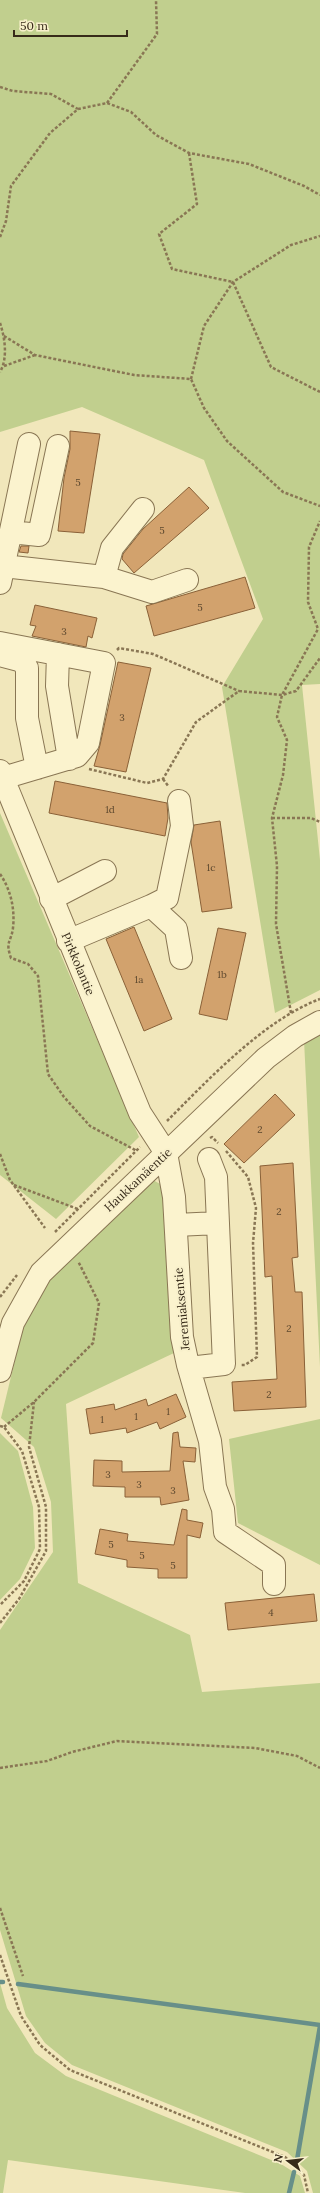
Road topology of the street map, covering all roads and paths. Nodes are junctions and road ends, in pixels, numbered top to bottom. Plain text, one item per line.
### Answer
1 (156, 0) edge
2 (0, 87) edge
3 (107, 103) junction
4 (78, 108) junction
5 (189, 153) junction
6 (320, 195) edge
7 (320, 236) edge
8 (0, 237) edge
9 (233, 282) junction
10 (0, 323) edge
11 (4, 336) junction
12 (35, 355) junction
13 (4, 366) junction
14 (0, 372) edge
15 (192, 378) junction
16 (320, 392) edge
17 (29, 444) dead end
18 (58, 446) dead end
19 (320, 506) edge
20 (143, 509) dead end
21 (320, 521) edge
22 (11, 532) junction
23 (2, 574) edge
24 (104, 577) junction
25 (187, 580) dead end
26 (319, 629) edge
27 (0, 642) edge
28 (58, 654) junction
29 (0, 656) edge
30 (320, 658) edge
31 (104, 663) junction
32 (239, 692) junction
33 (282, 695) junction
34 (69, 759) junction
35 (37, 768) junction
36 (2, 774) edge
37 (179, 801) dead end
38 (272, 818) junction
39 (320, 822) edge
40 (105, 870) dead end
41 (0, 874) edge
42 (52, 899) junction
43 (151, 906) junction
44 (68, 941) junction
45 (181, 958) dead end
46 (320, 999) edge
47 (291, 1013) junction
48 (320, 1022) edge
49 (166, 1122) dead end
50 (208, 1150) joint
51 (137, 1151) dead end
52 (166, 1153) junction
53 (0, 1154) edge
54 (13, 1185) junction
55 (78, 1209) dead end
56 (218, 1223) junction
57 (176, 1225) junction
58 (45, 1228) dead end
59 (77, 1260) dead end
60 (6, 1320) edge
61 (224, 1364) junction
62 (188, 1368) junction
63 (0, 1372) edge
64 (34, 1402) junction
65 (0, 1426) edge
66 (4, 1427) junction
67 (274, 1584) dead end
68 (0, 1605) edge
69 (0, 1623) edge
70 (0, 1768) edge
71 (320, 1768) edge
72 (0, 1908) edge
73 (0, 1955) edge
74 (23, 1976) dead end
75 (308, 2193) edge

1 - 3 path
2 - 4 path
3 - 4 path
3 - 5 path
4 - 8 path
5 - 6 path
5 - 9 path
7 - 9 path
9 - 15 path
9 - 16 path
10 - 11 path
11 - 12 path
11 - 13 path
12 - 13 path
12 - 15 path
13 - 14 path
15 - 19 path
17 - 22 street
18 - 22 street
20 - 24 street
21 - 26 path
22 - 23 street
23 - 24 street
24 - 25 street
26 - 33 path
27 - 28 street
28 - 31 street
28 - 34 street
29 - 35 street
30 - 33 path
31 - 32 path
31 - 34 street
32 - 33 path
32 - 34 path
33 - 38 path
34 - 35 street
35 - 36 street
36 - 42 street, Pirkkolantie
37 - 43 street
38 - 39 path
38 - 47 path
40 - 42 street
41 - 51 path
42 - 44 street, Pirkkolantie
43 - 44 street
43 - 45 street
44 - 52 street, Pirkkolantie
46 - 47 path
47 - 49 path
48 - 52 street, Haukkamäentie
50 - 56 street
50 - 61 path
52 - 57 street, Jeremiaksentie
52 - 60 street, Haukkamäentie
53 - 54 path
54 - 55 path
54 - 58 path
56 - 57 street
56 - 61 street
57 - 62 street, Jeremiaksentie
59 - 64 path
60 - 63 street, Haukkamäentie
61 - 62 street
62 - 67 street, Jeremiaksentie
64 - 66 path
64 - 69 path
65 - 66 path
66 - 68 path
70 - 71 path
72 - 74 path
73 - 75 path

